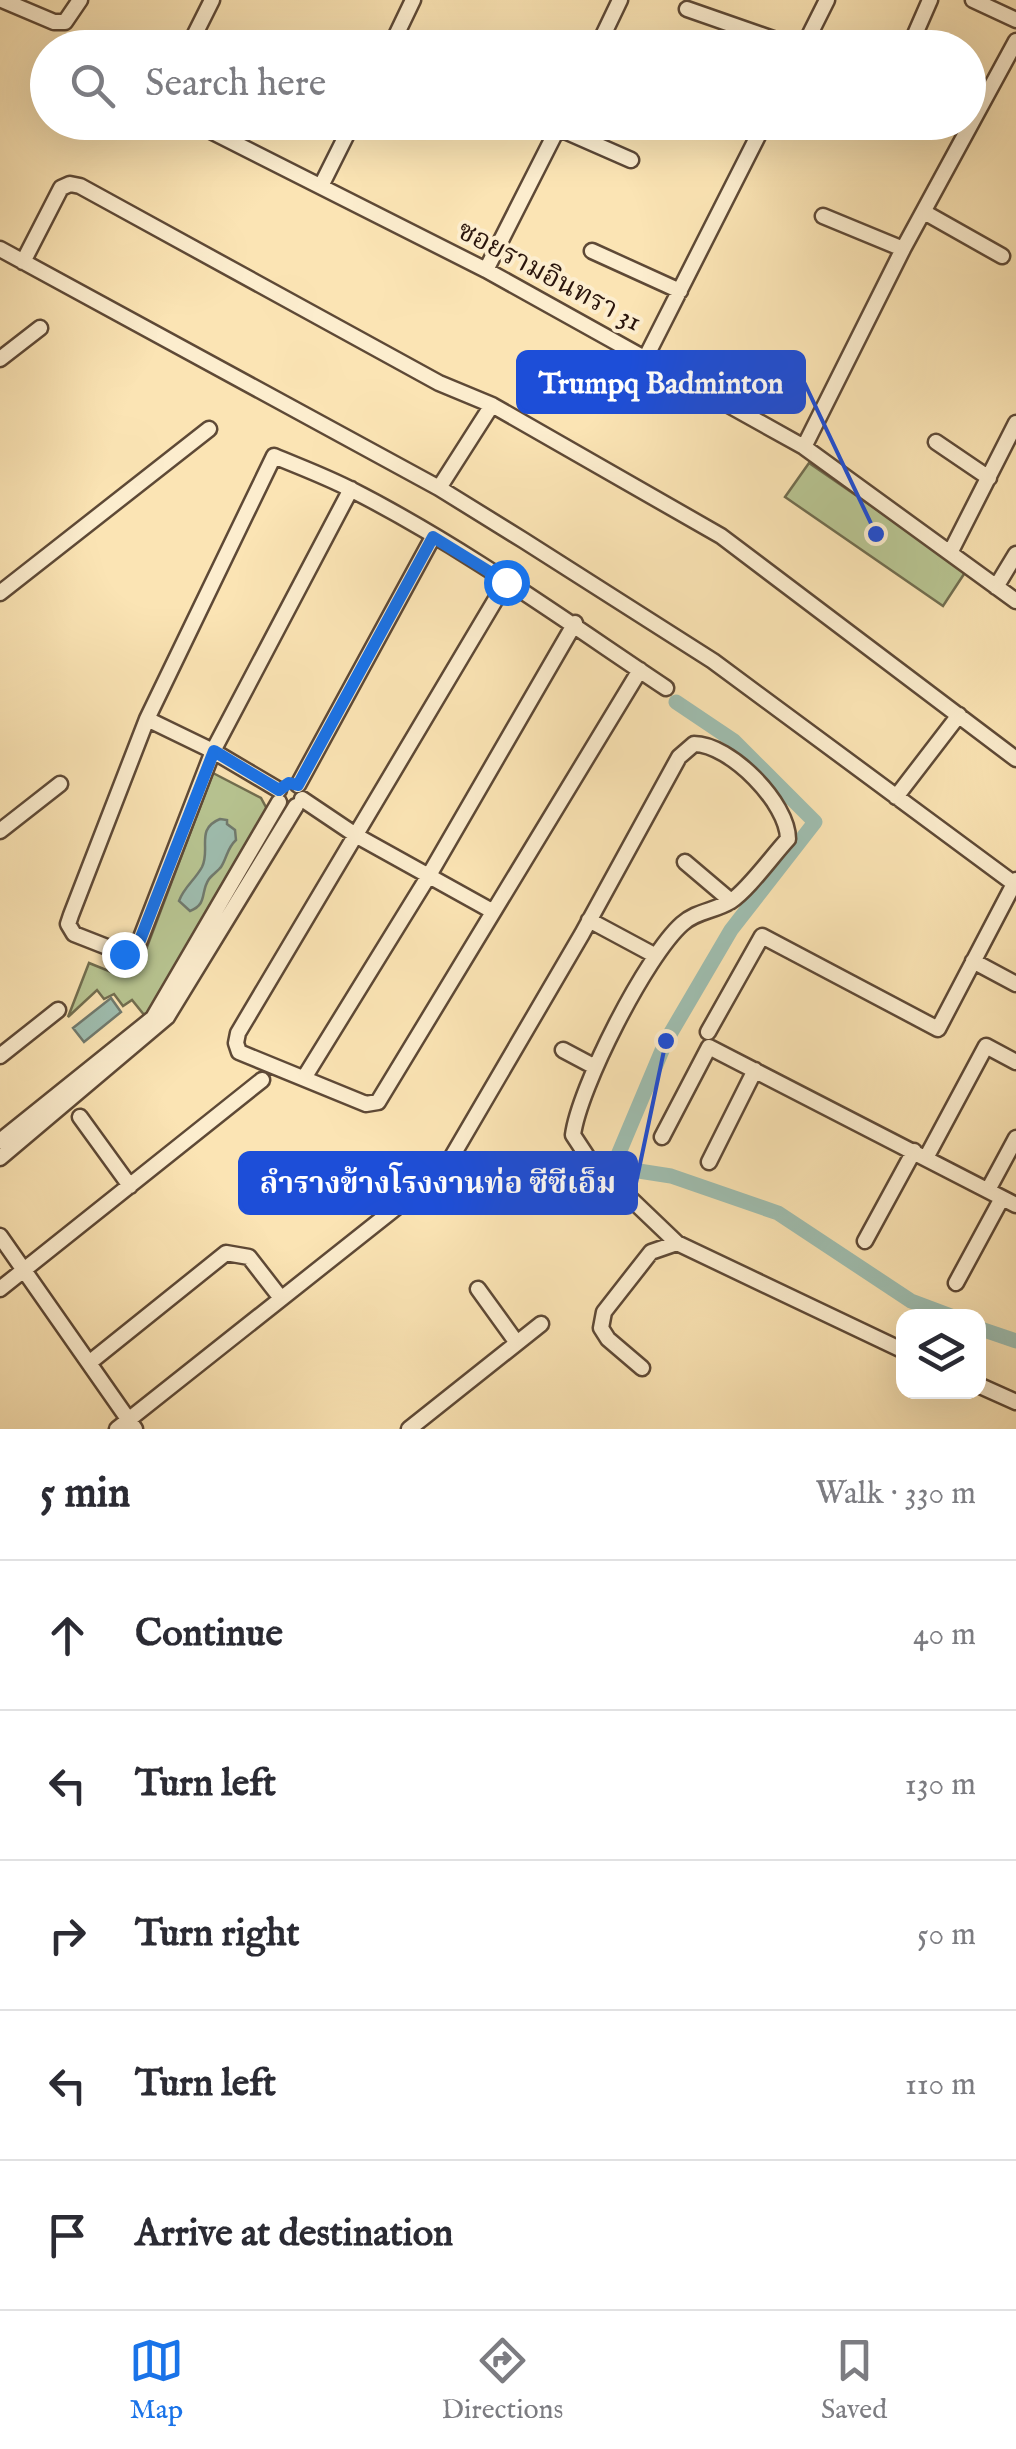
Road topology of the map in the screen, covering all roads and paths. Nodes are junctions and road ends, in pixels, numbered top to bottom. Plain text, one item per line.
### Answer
1 (2, 0) edge
2 (80, 0) edge
3 (212, 0) edge
4 (413, 0) edge
5 (620, 0) edge
6 (826, 0) edge
7 (930, 0) edge
8 (972, 0) edge
9 (688, 9) dead end
10 (1016, 20) edge
11 (197, 30) edge
12 (399, 30) edge
13 (606, 30) edge
14 (749, 30) edge
15 (810, 30) edge
16 (916, 30) edge
17 (1016, 41) edge
18 (986, 97) edge
19 (229, 140) edge
20 (344, 140) edge
21 (552, 140) edge
22 (590, 140) edge
23 (757, 140) edge
24 (963, 140) edge
25 (631, 160) dead end
26 (322, 186) junction
27 (924, 212) junction
28 (823, 216) dead end
29 (0, 249) edge
30 (903, 250) junction
31 (592, 252) dead end
32 (1002, 256) dead end
33 (23, 262) junction
34 (486, 270) junction
35 (680, 292) junction
36 (40, 328) dead end
37 (646, 357) junction
38 (0, 359) edge
39 (492, 405) junction
40 (1016, 423) edge
41 (210, 429) dead end
42 (936, 442) dead end
43 (804, 447) junction
44 (988, 478) junction
45 (440, 488) junction
46 (351, 489) junction
47 (433, 537) junction
48 (950, 553) junction
49 (1016, 554) edge
50 (506, 582) junction
51 (996, 587) junction
52 (0, 593) edge
53 (1016, 602) edge
54 (574, 623) junction
55 (640, 670) junction
56 (666, 688) dead end
57 (959, 715) junction
58 (147, 719) junction
59 (214, 751) junction
60 (1016, 759) edge
61 (60, 784) dead end
62 (279, 796) junction
63 (299, 797) junction
64 (896, 797) junction
65 (0, 831) edge
66 (357, 836) junction
67 (685, 862) dead end
68 (428, 877) junction
69 (1015, 883) edge
70 (730, 901) junction
71 (492, 911) junction
72 (585, 927) junction
73 (656, 956) junction
74 (973, 962) junction
75 (1016, 984) edge
76 (58, 1010) dead end
77 (708, 1032) dead end
78 (564, 1050) dead end
79 (0, 1056) edge
80 (1016, 1062) edge
81 (595, 1066) junction
82 (755, 1070) junction
83 (304, 1078) junction
84 (262, 1080) dead end
85 (80, 1117) dead end
86 (662, 1137) dead end
87 (1016, 1138) edge
88 (0, 1140) edge
89 (920, 1154) junction
90 (0, 1158) edge
91 (709, 1162) dead end
92 (130, 1186) junction
93 (995, 1194) junction
94 (1016, 1205) edge
95 (0, 1236) edge
96 (865, 1240) dead end
97 (677, 1243) junction
98 (23, 1270) junction
99 (956, 1283) dead end
100 (0, 1288) edge
101 (478, 1289) dead end
102 (280, 1298) junction
103 (541, 1324) dead end
104 (517, 1343) junction
105 (896, 1347) edge
106 (89, 1364) junction
107 (642, 1368) dead end
108 (986, 1389) edge
109 (1016, 1402) edge
110 (127, 1426) edge
111 (409, 1429) edge

1 - 2 street
3 - 11 street
4 - 12 street
5 - 13 street
6 - 15 street
7 - 16 street
8 - 10 street
9 - 14 street
17 - 18 street
19 - 26 street, ซอยรามอินทรา 31
20 - 26 street
21 - 34 street
22 - 25 street
23 - 35 street
24 - 27 street
26 - 34 street, ซอยรามอินทรา 31
27 - 30 street
27 - 32 street
28 - 30 street
29 - 33 street
30 - 43 street
31 - 35 street
33 - 39 street
33 - 45 street
34 - 37 street, ซอยรามอินทรา 31
35 - 37 street
36 - 38 street
37 - 43 street, ซอยรามอินทรา 31
39 - 45 street
39 - 57 street
40 - 44 street
41 - 52 street
42 - 44 street
43 - 48 street, ซอยรามอินทรา 31
44 - 48 street
45 - 64 street
46 - 47 street
46 - 58 street
46 - 59 street
47 - 50 street
47 - 63 street
48 - 51 street, ซอยรามอินทรา 31
49 - 51 street
50 - 54 street
50 - 66 street
51 - 53 street, ซอยรามอินทรา 31
54 - 55 street
54 - 68 street
55 - 56 street
55 - 71 street
57 - 60 street
57 - 64 street
58 - 59 street
58 - 59 street
59 - 62 street
61 - 65 street
62 - 63 street
62 - 63 street
62 - 88 street
63 - 66 street
63 - 90 street
64 - 69 street
66 - 68 street
66 - 83 street
67 - 70 street
68 - 71 street
68 - 83 street
69 - 74 street
70 - 72 street
70 - 73 street
71 - 83 street
72 - 73 street
72 - 102 street
73 - 81 street
74 - 75 street
74 - 77 street
76 - 79 street
78 - 81 street
80 - 89 street
81 - 97 street
82 - 86 street
82 - 89 street
82 - 91 street
84 - 92 street
85 - 92 street
87 - 93 street
89 - 93 street
89 - 96 street
92 - 98 street
93 - 94 street
93 - 99 street
95 - 98 street
97 - 105 street
97 - 107 street
98 - 100 street
98 - 106 street
101 - 104 street
102 - 106 street
102 - 110 street
103 - 104 street
104 - 111 street
106 - 110 street
108 - 109 street

